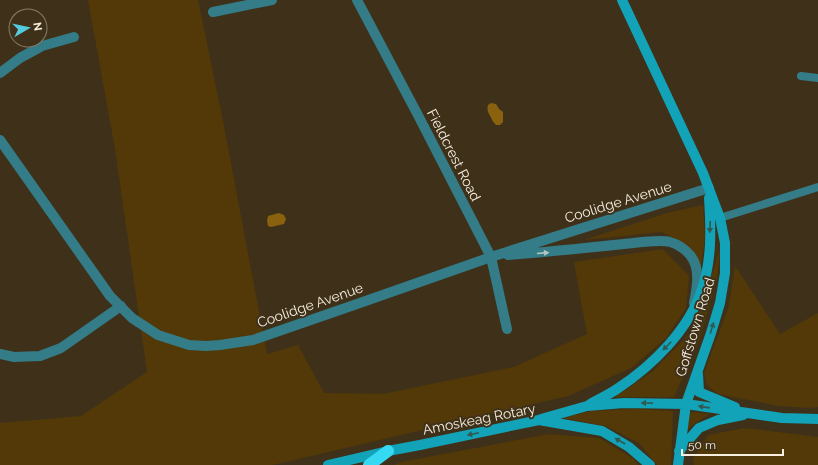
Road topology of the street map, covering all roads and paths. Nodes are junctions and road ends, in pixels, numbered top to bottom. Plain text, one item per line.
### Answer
1 (272, 0) edge
2 (358, 0) edge
3 (622, 0) edge
4 (213, 12) dead end
5 (74, 37) dead end
6 (0, 73) edge
7 (801, 76) dead end
8 (818, 78) edge
9 (0, 140) edge
10 (818, 187) edge
11 (709, 188) junction
12 (720, 218) junction
13 (490, 257) junction
14 (121, 306) junction
15 (692, 312) junction
16 (508, 329) dead end
17 (0, 354) edge
18 (698, 367) junction
19 (686, 404) junction
20 (587, 406) junction
21 (750, 413) junction
22 (818, 419) edge
23 (539, 420) junction
24 (388, 451) junction
25 (679, 451) junction
26 (328, 465) edge
27 (369, 465) edge
28 (650, 465) edge
29 (678, 465) edge

1 - 4 street
2 - 13 street, Fieldcrest Road
3 - 11 main road, Goffstown Road
5 - 6 street
7 - 8 lane
9 - 14 street, Coolidge Avenue
10 - 12 lane
11 - 12 main road, Goffstown Road
11 - 13 street, Coolidge Avenue
11 -> 15 main road, Goffstown Road
18 -> 12 main road, Goffstown Road
13 - 14 street, Coolidge Avenue
13 -> 15 street
13 - 16 street, Fieldcrest Road
14 - 17 street
15 -> 20 main road, Goffstown Road
18 - 19 main road, Goffstown Road
18 - 21 main road
19 -> 20 main road
21 -> 19 main road
19 - 25 main road, Goffstown Road
20 - 23 main road
21 - 22 main road
21 - 25 main road
23 -> 24 main road, Amoskeag Rotary
28 -> 23 main road, Amoskeag Rotary
24 - 26 main road, Amoskeag Rotary
24 - 27 highway
25 - 29 main road, Goffstown Road

